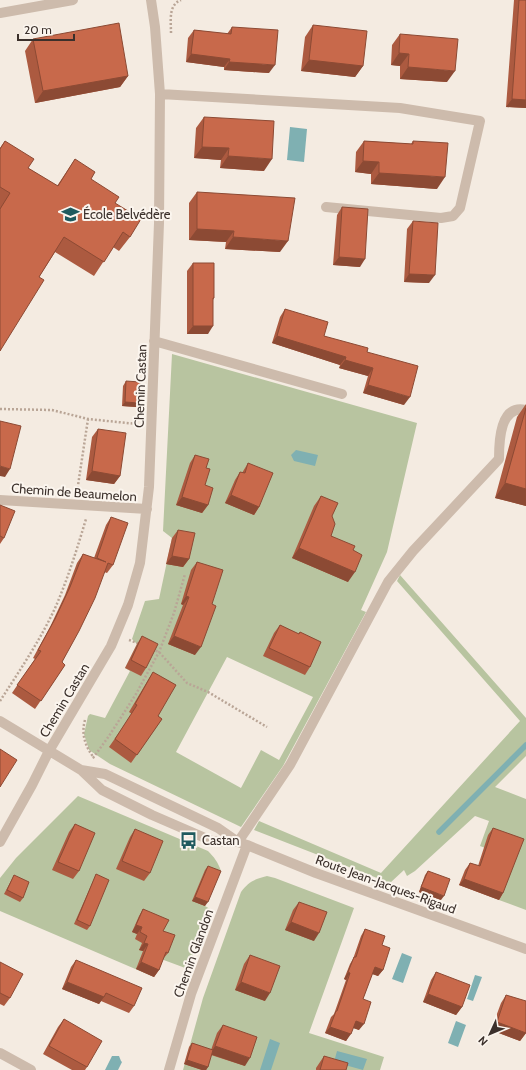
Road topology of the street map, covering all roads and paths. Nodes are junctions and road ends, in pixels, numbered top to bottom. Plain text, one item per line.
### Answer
1 (73, 0) edge
2 (151, 0) edge
3 (0, 13) edge
4 (160, 94) junction
5 (326, 207) dead end
6 (154, 341) junction
7 (342, 394) dead end
8 (0, 409) edge
9 (526, 410) edge
10 (88, 419) junction
11 (151, 425) junction
12 (0, 500) edge
13 (75, 505) junction
14 (90, 505) junction
15 (146, 509) junction
16 (185, 574) dead end
17 (129, 640) dead end
18 (141, 645) edge
19 (147, 647) edge
20 (159, 652) junction
21 (0, 700) edge
22 (0, 721) edge
23 (268, 727) dead end
24 (49, 751) junction
25 (80, 770) junction
26 (0, 842) edge
27 (242, 844) junction
28 (526, 949) edge
29 (0, 1053) edge
30 (31, 1070) edge
31 (169, 1070) edge

1 - 3 street
2 - 4 street, Chemin Castan
4 - 5 street
4 - 6 street, Chemin Castan
6 - 7 street
6 - 11 street, Chemin Castan
8 - 10 path
9 - 27 street, Chemin Glandon
10 - 11 path
10 - 13 path
11 - 15 street, Chemin Castan
12 - 13 street, Chemin de Beaumelon
13 - 14 street, Chemin de Beaumelon
14 - 15 street, Chemin de Beaumelon
14 - 21 path
15 - 24 street, Chemin Castan
16 - 20 path
17 - 18 path
19 - 20 path
20 - 23 path
20 - 25 path
22 - 24 street, Route Jean-Jacques-Rigaud
24 - 25 street, Route Jean-Jacques-Rigaud
24 - 26 street, Chemin Castan
25 - 27 street, Route Jean-Jacques-Rigaud
25 - 27 street, Route Jean-Jacques-Rigaud
27 - 28 street, Route Jean-Jacques-Rigaud
27 - 31 street, Chemin Glandon
29 - 30 street

